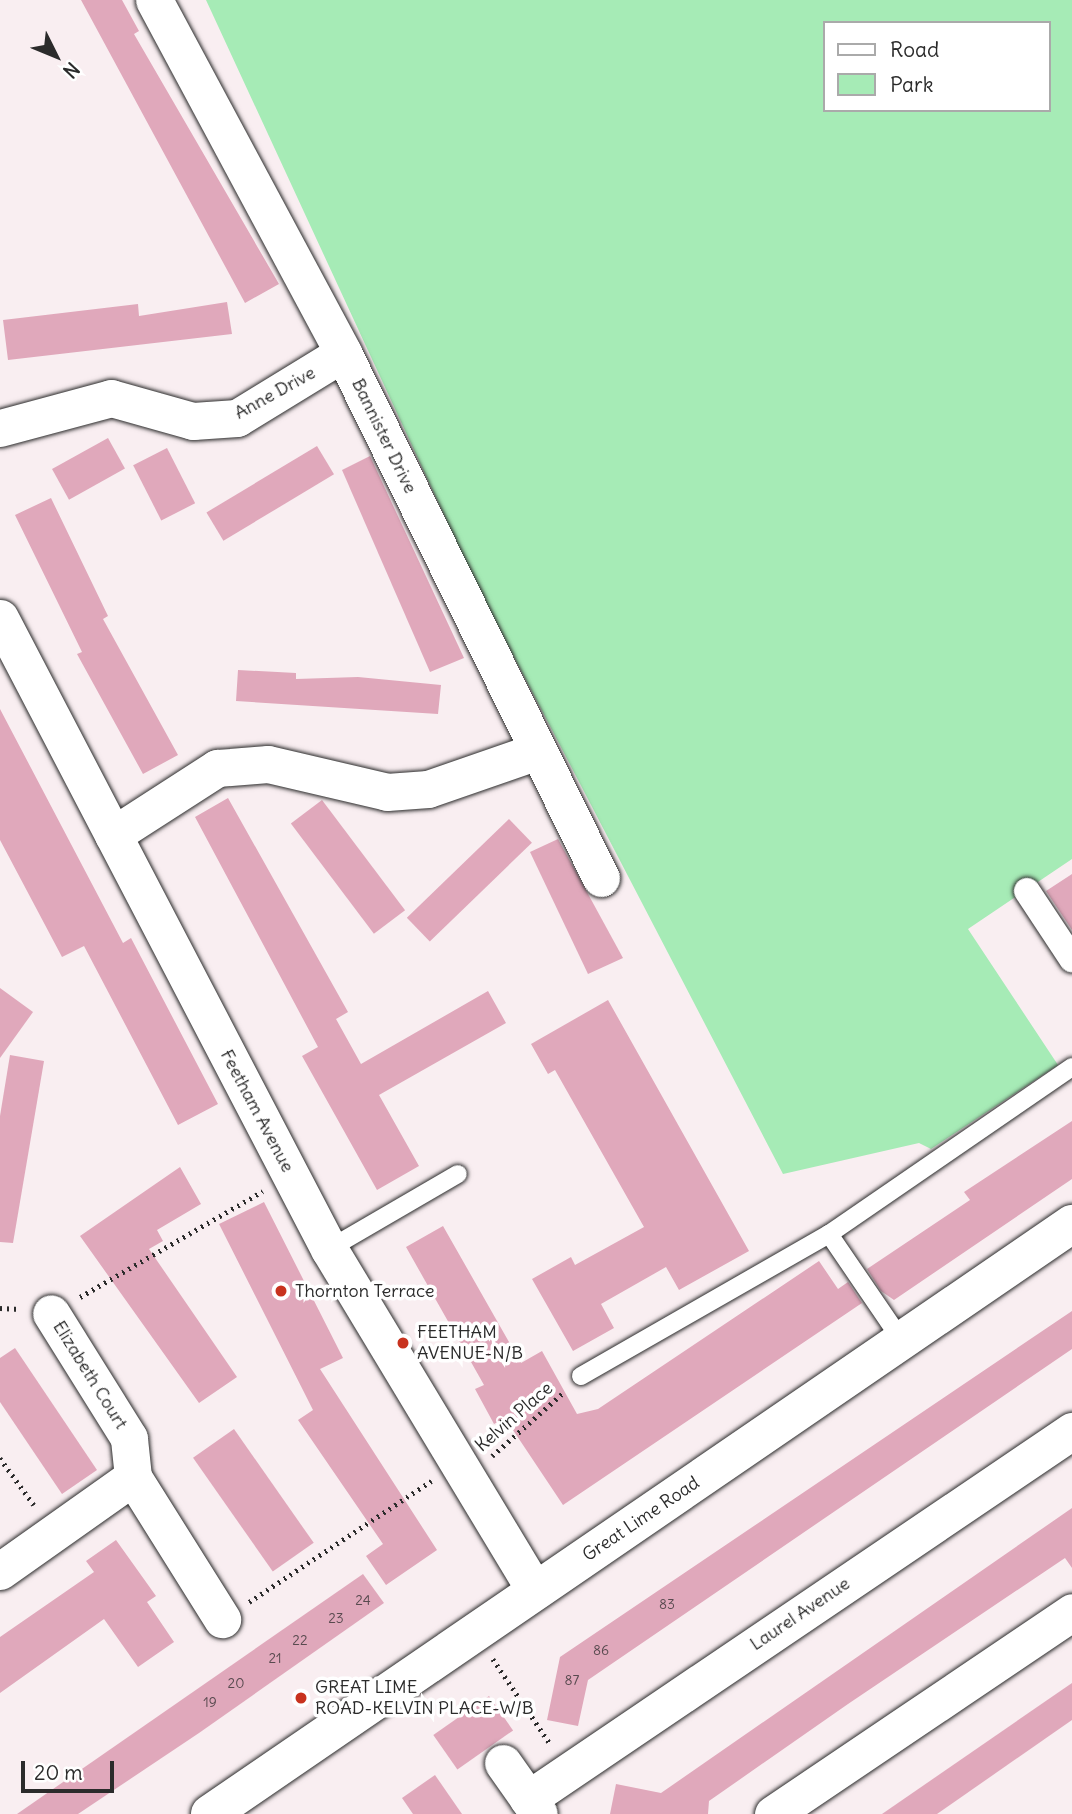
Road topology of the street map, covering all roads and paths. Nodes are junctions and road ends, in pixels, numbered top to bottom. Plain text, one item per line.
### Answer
1 (154, 0) edge
2 (343, 353) junction
3 (0, 428) edge
4 (0, 618) edge
5 (538, 751) junction
6 (113, 835) junction
7 (601, 878) dead end
8 (1027, 891) dead end
9 (1072, 959) edge
10 (1072, 1067) edge
11 (458, 1174) dead end
12 (290, 1175) junction
13 (1072, 1224) edge
14 (829, 1234) junction
15 (329, 1249) junction
16 (0, 1308) edge
17 (51, 1313) junction
18 (902, 1341) junction
19 (581, 1376) joint
20 (1072, 1430) edge
21 (0, 1458) edge
22 (461, 1472) junction
23 (133, 1477) junction
24 (55, 1535) junction
25 (0, 1571) edge
26 (535, 1591) junction
27 (1072, 1612) edge
28 (222, 1619) joint
29 (475, 1633) junction
30 (503, 1763) dead end
31 (569, 1770) junction
32 (533, 1806) edge
33 (210, 1814) edge
34 (773, 1814) edge

1 - 2 street, Bannister Drive
2 - 3 street, Anne Drive
2 - 5 street, Bannister Drive
4 - 6 street, Feetham Avenue
5 - 6 street
5 - 7 street, Bannister Drive
6 - 12 street, Feetham Avenue
8 - 9 street
10 - 14 lane
11 - 15 lane
12 - 15 street, Feetham Avenue
12 - 17 path
13 - 18 main road, Great Lime Road
14 - 18 lane
14 - 19 lane
15 - 22 street, Feetham Avenue
16 - 17 path
17 - 23 street, Elizabeth Court
18 - 26 main road, Great Lime Road
19 - 22 path, Kelvin Place
20 - 31 street, Laurel Avenue
21 - 24 path
22 - 26 street, Feetham Avenue
22 - 28 path, Kelvin Place
23 - 24 street
23 - 28 street, Elizabeth Court
24 - 25 street
26 - 29 main road, Great Lime Road
27 - 34 street
29 - 31 path
29 - 33 main road, Great Lime Road
30 - 32 street, Laurel Avenue
31 - 32 street, Laurel Avenue

